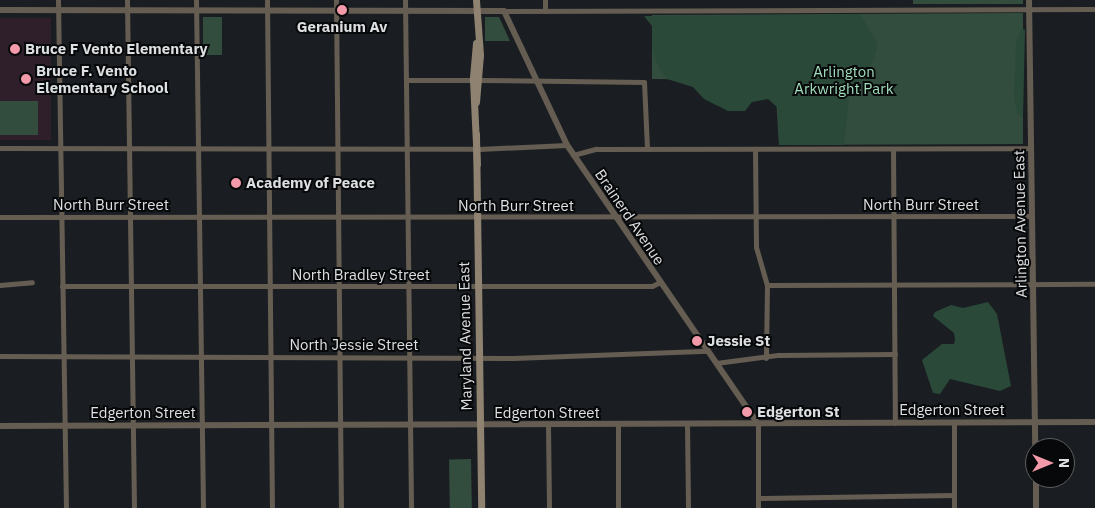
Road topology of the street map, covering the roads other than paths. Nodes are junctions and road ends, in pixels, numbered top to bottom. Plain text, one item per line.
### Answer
1 (58, 0) edge
2 (127, 0) edge
3 (196, 0) edge
4 (267, 0) edge
5 (336, 0) edge
6 (405, 0) edge
7 (476, 0) edge
8 (545, 0) edge
9 (1029, 0) edge
10 (1095, 9) edge
11 (0, 10) edge
12 (58, 10) junction
13 (405, 10) junction
14 (1030, 10) junction
15 (127, 11) junction
16 (196, 11) junction
17 (266, 11) junction
18 (336, 11) junction
19 (476, 11) junction
20 (504, 11) junction
21 (545, 11) junction
22 (534, 79) junction
23 (406, 80) junction
24 (476, 80) junction
25 (567, 145) junction
26 (0, 148) edge
27 (60, 148) junction
28 (129, 148) junction
29 (892, 148) junction
30 (1031, 148) junction
31 (198, 149) junction
32 (268, 149) junction
33 (337, 149) junction
34 (406, 149) junction
35 (476, 149) junction
36 (647, 149) junction
37 (756, 149) junction
38 (573, 155) junction
39 (1032, 216) junction
40 (0, 217) edge
41 (61, 217) junction
42 (756, 217) junction
43 (130, 218) junction
44 (199, 218) junction
45 (269, 218) junction
46 (407, 218) junction
47 (478, 218) junction
48 (615, 218) junction
49 (894, 218) junction
50 (339, 220) junction
51 (32, 282) dead end
52 (660, 282) junction
53 (1033, 284) junction
54 (1095, 284) edge
55 (0, 285) edge
56 (768, 285) junction
57 (62, 286) junction
58 (896, 286) junction
59 (132, 287) junction
60 (200, 287) junction
61 (269, 287) junction
62 (478, 287) junction
63 (339, 288) junction
64 (408, 288) junction
65 (708, 351) junction
66 (895, 354) junction
67 (0, 356) edge
68 (64, 356) junction
69 (133, 356) junction
70 (201, 356) junction
71 (340, 356) junction
72 (271, 357) junction
73 (409, 357) junction
74 (479, 358) junction
75 (766, 358) junction
76 (716, 363) junction
77 (1035, 422) junction
78 (1095, 422) edge
79 (895, 423) junction
80 (954, 423) junction
81 (687, 424) junction
82 (758, 424) junction
83 (548, 425) junction
84 (618, 425) junction
85 (0, 426) edge
86 (65, 426) junction
87 (133, 426) junction
88 (202, 426) junction
89 (272, 426) junction
90 (340, 426) junction
91 (410, 426) junction
92 (480, 426) junction
93 (1035, 438) edge
94 (1036, 488) edge
95 (954, 495) junction
96 (758, 498) junction
97 (66, 508) edge
98 (134, 508) edge
99 (203, 508) edge
100 (272, 508) edge
101 (341, 508) edge
102 (411, 508) edge
103 (481, 508) edge
104 (549, 508) edge
105 (618, 508) edge
106 (688, 508) edge
107 (758, 508) edge
108 (954, 508) edge
109 (1036, 508) edge

1 - 12 street
2 - 15 street
3 - 16 street
4 - 17 street
5 - 18 street
6 - 13 street
7 - 19 main road, Maryland Avenue East
8 - 21 street
9 - 14 street, Arlington Avenue East
10 - 14 street
11 - 12 street
12 - 15 street
12 - 27 street
13 - 18 street
13 - 19 street
13 - 23 street
14 - 21 street
14 - 30 street, Arlington Avenue East
15 - 16 street
15 - 28 street
16 - 17 street
16 - 31 street
17 - 18 street
17 - 32 street
18 - 33 street
19 - 20 street
19 - 24 main road, Maryland Avenue East
20 - 21 street
20 - 22 street, Brainerd Avenue
22 - 24 street
22 - 25 street, Brainerd Avenue
22 - 36 street
23 - 24 street
23 - 34 street
24 - 35 main road, Maryland Avenue East
25 - 35 street
25 - 38 street, Brainerd Avenue
26 - 27 street
27 - 28 street
27 - 41 street
28 - 31 street
28 - 43 street
29 - 30 street
29 - 37 street
29 - 49 street
30 - 39 street, Arlington Avenue East
31 - 32 street
31 - 44 street
32 - 33 street
32 - 45 street
33 - 34 street
33 - 50 street
34 - 35 street
34 - 46 street
35 - 47 main road, Maryland Avenue East
36 - 37 street
36 - 38 street
37 - 42 street
38 - 48 street, Brainerd Avenue
39 - 49 street, North Burr Street
39 - 53 street, Arlington Avenue East
40 - 41 street, North Burr Street
41 - 43 street, North Burr Street
41 - 57 street
42 - 48 street, North Burr Street
42 - 49 street, North Burr Street
42 - 56 street
43 - 44 street, North Burr Street
43 - 59 street
44 - 45 street, North Burr Street
44 - 60 street
45 - 50 street, North Burr Street
45 - 61 street
46 - 47 street, North Burr Street
46 - 50 street, North Burr Street
46 - 64 street
47 - 48 street, North Burr Street
47 - 62 main road, Maryland Avenue East
48 - 52 street, Brainerd Avenue
49 - 58 street
50 - 63 street
51 - 55 street
52 - 62 street, North Bradley Street
52 - 65 street, Brainerd Avenue
53 - 54 street
53 - 58 street
53 - 77 street, Arlington Avenue East
56 - 58 street
56 - 75 street
57 - 59 street, North Bradley Street
57 - 68 street
58 - 66 street
59 - 60 street, North Bradley Street
59 - 69 street
60 - 61 street, North Bradley Street
60 - 70 street
61 - 63 street, North Bradley Street
61 - 72 street
62 - 64 street, North Bradley Street
62 - 74 main road, Maryland Avenue East
63 - 64 street, North Bradley Street
63 - 71 street
64 - 73 street
65 - 74 street, North Jessie Street
65 - 76 street, Brainerd Avenue
66 - 75 street
66 - 79 street
67 - 68 street, North Jessie Street
68 - 69 street, North Jessie Street
68 - 86 street
69 - 70 street, North Jessie Street
69 - 87 street
70 - 72 street, North Jessie Street
70 - 88 street
71 - 72 street, North Jessie Street
71 - 73 street, North Jessie Street
71 - 90 street
72 - 89 street
73 - 74 street, North Jessie Street
73 - 91 street
74 - 92 main road, Maryland Avenue East
75 - 76 street
76 - 82 street, Brainerd Avenue
77 - 78 street, Edgerton Street
77 - 80 street, Edgerton Street
77 - 93 street, Arlington Avenue East
79 - 80 street, Edgerton Street
79 - 82 street, Edgerton Street
80 - 95 street
81 - 82 street, Edgerton Street
81 - 84 street, Edgerton Street
81 - 106 street
82 - 96 street
83 - 84 street, Edgerton Street
83 - 92 street, Edgerton Street
83 - 104 street
84 - 105 street
85 - 86 street, Edgerton Street
86 - 87 street, Edgerton Street
86 - 97 street
87 - 88 street, Edgerton Street
87 - 98 street
88 - 89 street, Edgerton Street
88 - 99 street
89 - 90 street, Edgerton Street
89 - 100 street
90 - 91 street, Edgerton Street
90 - 101 street
91 - 92 street, Edgerton Street
91 - 102 street
92 - 103 main road, Maryland Avenue East
94 - 109 street
95 - 96 street
95 - 108 street
96 - 107 street

